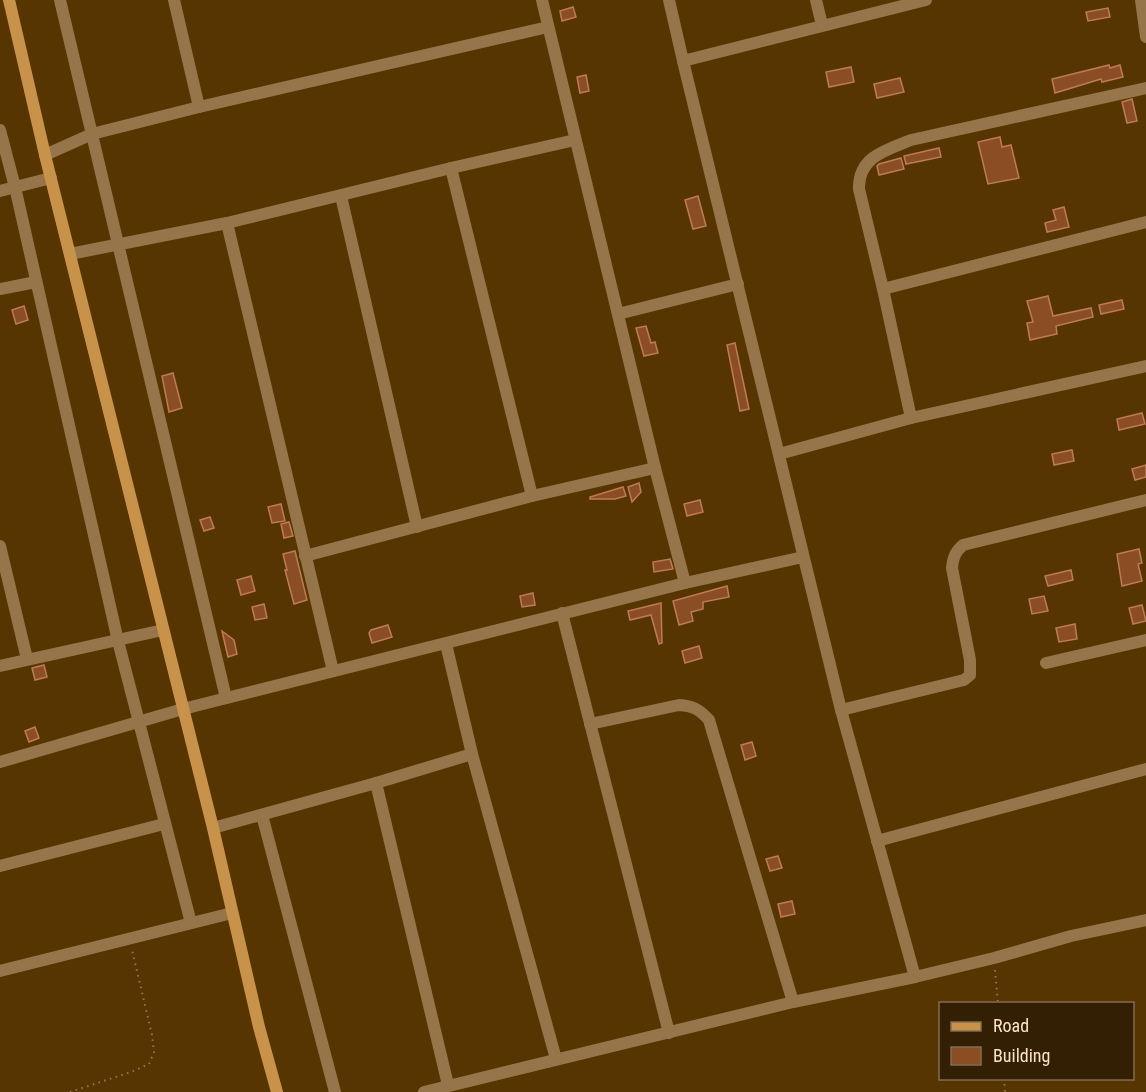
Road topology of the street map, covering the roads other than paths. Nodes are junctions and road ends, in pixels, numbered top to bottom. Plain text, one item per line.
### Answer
1 (9, 0) edge
2 (60, 0) edge
3 (174, 0) edge
4 (542, 0) edge
5 (669, 0) edge
6 (816, 0) edge
7 (926, 0) edge
8 (1141, 0) edge
9 (822, 25) junction
10 (548, 27) junction
11 (1146, 36) edge
12 (683, 61) junction
13 (1146, 88) edge
14 (199, 107) junction
15 (0, 130) edge
16 (92, 134) junction
17 (575, 140) junction
18 (45, 155) junction
19 (451, 168) junction
20 (51, 178) junction
21 (15, 187) junction
22 (0, 191) edge
23 (341, 196) junction
24 (1146, 222) edge
25 (227, 223) junction
26 (118, 245) junction
27 (70, 254) junction
28 (36, 282) junction
29 (738, 284) junction
30 (0, 289) edge
31 (883, 289) junction
32 (618, 314) junction
33 (1146, 366) edge
34 (911, 417) junction
35 (779, 454) junction
36 (655, 468) junction
37 (532, 496) junction
38 (1146, 500) edge
39 (417, 527) junction
40 (0, 546) edge
41 (305, 556) junction
42 (803, 557) junction
43 (685, 583) junction
44 (562, 613) junction
45 (163, 630) junction
46 (1146, 639) edge
47 (118, 641) junction
48 (446, 644) junction
49 (27, 659) junction
50 (1046, 663) dead end
51 (0, 666) edge
52 (333, 671) junction
53 (226, 698) junction
54 (183, 709) junction
55 (841, 710) junction
56 (137, 722) junction
57 (590, 724) junction
58 (472, 754) junction
59 (0, 762) edge
60 (1146, 769) edge
61 (376, 783) junction
62 (262, 815) junction
63 (164, 824) junction
64 (213, 828) junction
65 (877, 841) junction
66 (0, 866) edge
67 (232, 913) junction
68 (1146, 920) edge
69 (191, 923) junction
70 (0, 971) edge
71 (915, 977) junction
72 (793, 1002) junction
73 (669, 1033) junction
74 (556, 1059) junction
75 (448, 1085) junction
76 (277, 1092) edge
77 (334, 1092) edge
78 (424, 1092) edge

1 - 18 street
2 - 16 street
3 - 14 street
4 - 10 street
5 - 12 street
6 - 9 street
7 - 9 street
8 - 11 street
9 - 12 street
10 - 14 street
10 - 17 street
12 - 29 street
13 - 31 street
14 - 16 street
15 - 21 street
16 - 18 street
16 - 26 street
17 - 19 street
17 - 32 street
18 - 20 street
19 - 23 street
19 - 37 street
20 - 21 street
20 - 27 street
21 - 22 street
21 - 28 street
23 - 25 street
23 - 39 street
24 - 31 street
25 - 26 street
25 - 41 street
26 - 27 street
26 - 53 street
27 - 45 street
28 - 30 street
28 - 47 street
29 - 32 street
29 - 35 street
31 - 34 street
32 - 36 street
33 - 34 street
34 - 35 street
35 - 42 street
36 - 37 street
36 - 43 street
37 - 39 street
38 - 55 street
39 - 41 street
40 - 49 street
41 - 52 street
42 - 43 street
42 - 55 street
43 - 44 street
44 - 48 street
44 - 57 street
45 - 47 street
45 - 54 street
46 - 50 street
47 - 49 street
47 - 56 street
48 - 52 street
48 - 58 street
49 - 51 street
52 - 53 street
53 - 54 street
54 - 56 street
54 - 64 street
55 - 65 street
56 - 59 street
56 - 63 street
57 - 72 street
57 - 73 street
58 - 61 street
58 - 74 street
60 - 65 street
61 - 62 street
61 - 75 street
62 - 64 street
62 - 77 street
63 - 66 street
63 - 69 street
64 - 67 street
65 - 71 street
67 - 69 street
67 - 76 street
68 - 71 street
69 - 70 street
71 - 72 street
72 - 73 street
73 - 74 street
74 - 75 street
75 - 78 street

